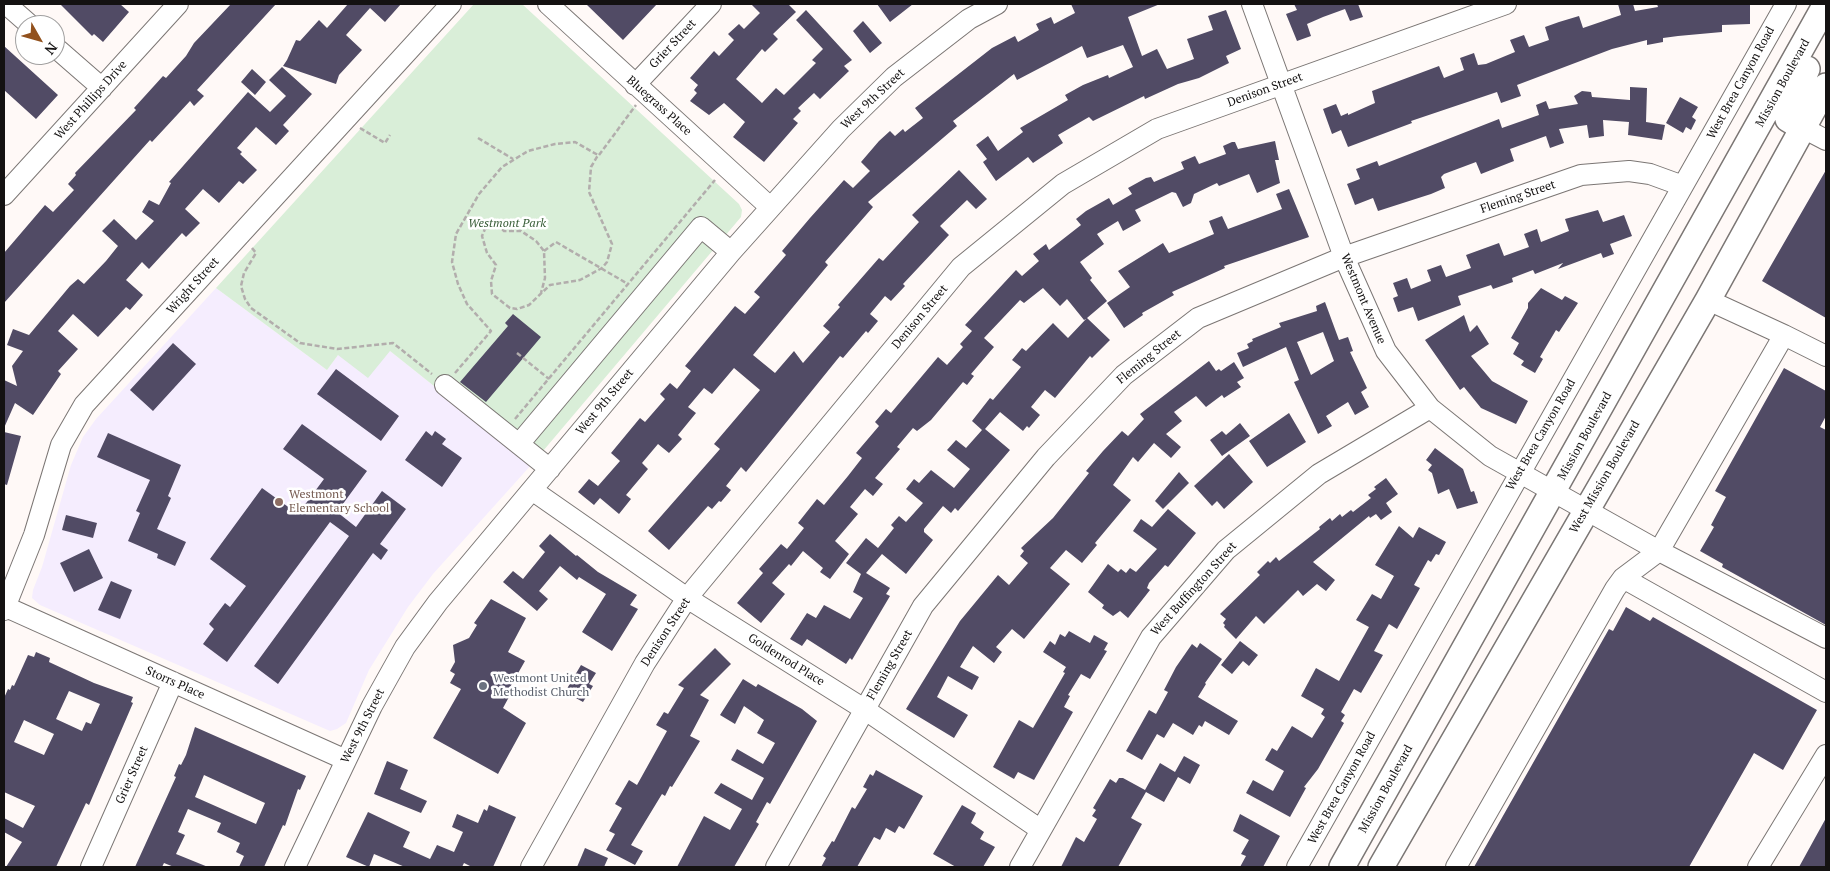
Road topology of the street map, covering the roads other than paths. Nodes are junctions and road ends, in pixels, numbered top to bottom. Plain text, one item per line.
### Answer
1 (6, 4) edge
2 (178, 4) edge
3 (451, 4) edge
4 (548, 4) edge
5 (711, 4) edge
6 (997, 4) edge
7 (1252, 4) edge
8 (1506, 4) edge
9 (1786, 4) edge
10 (1826, 4) edge
11 (19, 15) edge
12 (1809, 35) junction
13 (65, 56) edge
14 (1282, 84) junction
15 (635, 85) junction
16 (1826, 86) edge
17 (102, 88) junction
18 (1803, 128) junction
19 (1826, 140) edge
20 (1683, 186) junction
21 (4, 195) edge
22 (770, 207) junction
23 (731, 252) junction
24 (1344, 257) junction
25 (1708, 300) junction
26 (1784, 335) junction
27 (1826, 356) edge
28 (445, 385) road end
29 (1430, 408) junction
30 (511, 438) junction
31 (550, 468) junction
32 (1519, 473) junction
33 (532, 490) junction
34 (1554, 491) junction
35 (1586, 508) junction
36 (1660, 551) junction
37 (1623, 578) junction
38 (687, 598) junction
39 (4, 608) edge
40 (1826, 638) edge
41 (173, 682) junction
42 (1826, 692) edge
43 (864, 709) junction
44 (1826, 755) edge
45 (346, 760) junction
46 (1041, 830) junction
47 (91, 867) edge
48 (295, 867) edge
49 (531, 867) edge
50 (776, 867) edge
51 (1020, 867) edge
52 (1297, 867) edge
53 (1342, 867) edge
54 (1381, 867) edge
55 (1456, 867) edge
56 (1758, 867) edge

1 - 11 street
2 - 17 street, West Phillips Drive
3 - 39 street, Wright Street
4 - 15 street, Bluegrass Place
5 - 15 street, Grier Street
6 - 22 street, West 9th Street
7 - 14 street, Westmont Avenue
8 - 14 street, Denison Street
9 - 20 street, West Brea Canyon Road
10 - 12 main road, Mission Boulevard
12 - 18 main road
12 - 34 main road, Mission Boulevard
13 - 17 street
14 - 24 street, Westmont Avenue
14 - 38 street, Denison Street
15 - 22 street, Bluegrass Place
16 - 18 main road, West Mission Boulevard
17 - 21 street, West Phillips Drive
18 - 19 street
18 - 25 main road, West Mission Boulevard
20 - 24 street, Fleming Street
20 - 32 street, West Brea Canyon Road
22 - 23 street, West 9th Street
23 - 30 street
23 - 31 street, West 9th Street
24 - 29 street, Westmont Avenue
24 - 43 street, Fleming Street
25 - 26 street
25 - 35 main road, West Mission Boulevard
26 - 27 street
26 - 36 street
28 - 30 street
29 - 32 street, Westmont Avenue
29 - 46 street, West Buffington Street
30 - 31 street
31 - 33 street, West 9th Street
32 - 34 street, Westmont Avenue
32 - 52 street, West Brea Canyon Road
33 - 38 street, Goldenrod Place
33 - 45 street, West 9th Street
34 - 35 street, Westmont Avenue
34 - 53 main road, Mission Boulevard
35 - 36 street, Westmont Avenue
35 - 54 main road, West Mission Boulevard
36 - 37 street
36 - 40 street, Westmont Avenue
37 - 42 street
37 - 55 street
38 - 43 street, Goldenrod Place
38 - 49 street, Denison Street
39 - 41 street, Storrs Place
41 - 45 street, Storrs Place
41 - 47 street, Grier Street
43 - 46 street, Goldenrod Place
43 - 50 street, Fleming Street
44 - 56 street
45 - 48 street, West 9th Street
46 - 51 street, West Buffington Street

